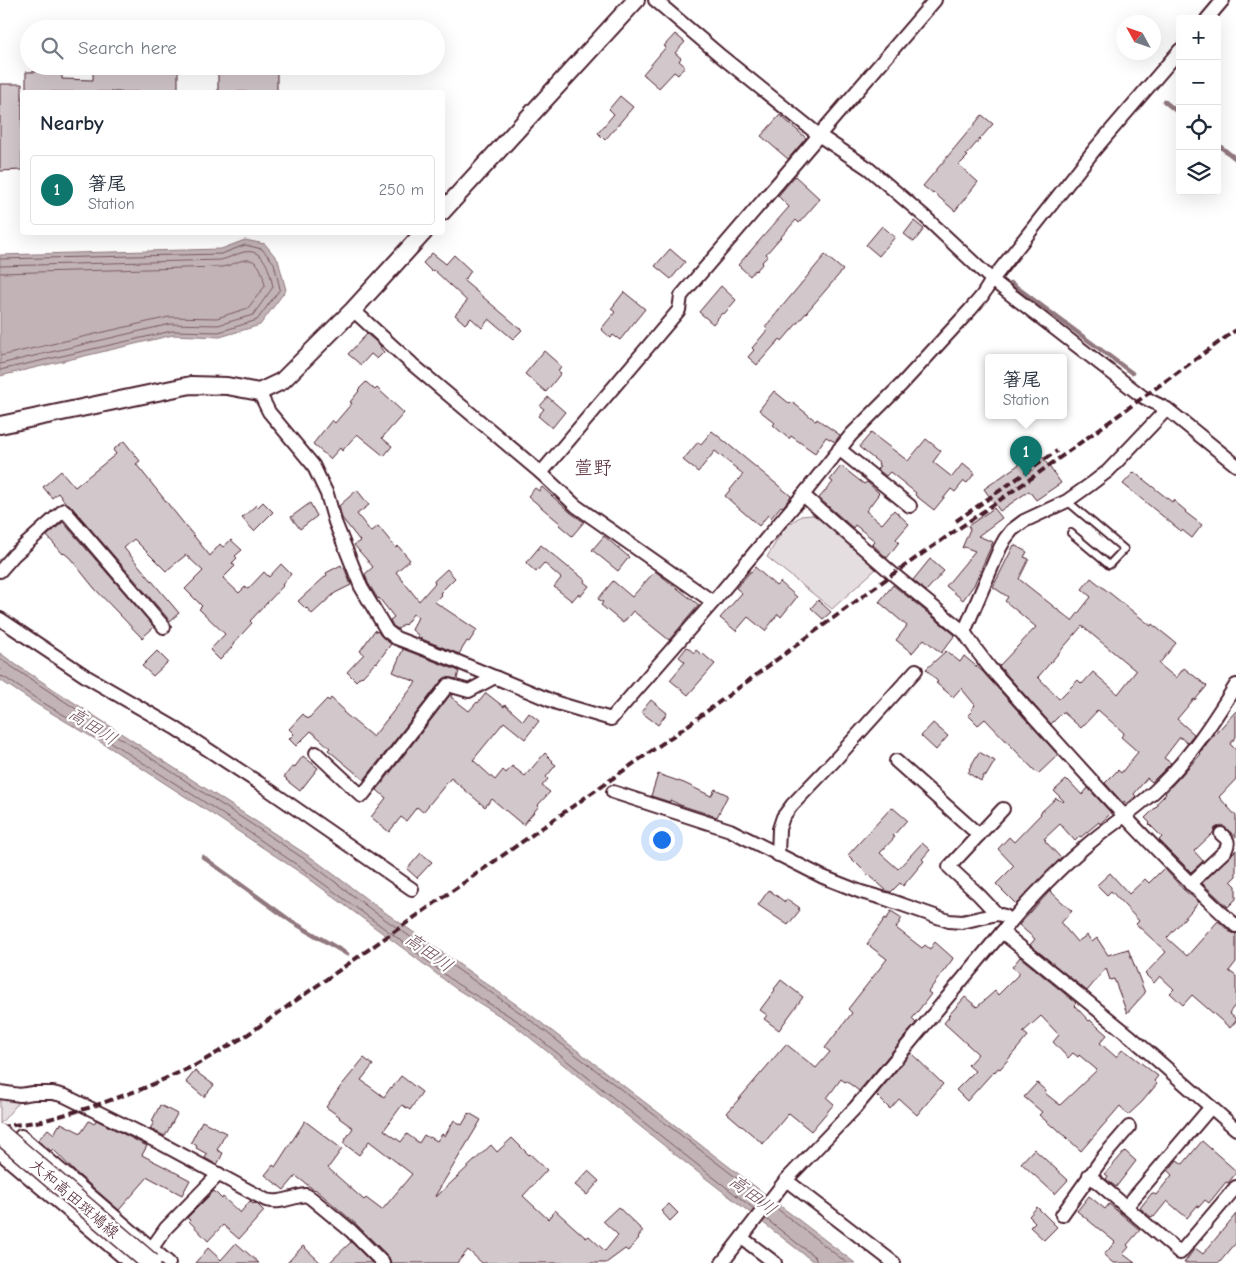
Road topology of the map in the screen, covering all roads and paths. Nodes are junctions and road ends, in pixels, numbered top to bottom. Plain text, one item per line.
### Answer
1 (636, 0) edge
2 (655, 0) edge
3 (935, 0) edge
4 (1223, 0) edge
5 (1210, 15) edge
6 (1176, 55) edge
7 (820, 136) junction
8 (445, 209) edge
9 (421, 235) edge
10 (992, 280) junction
11 (353, 310) junction
12 (259, 392) junction
13 (1167, 409) junction
14 (0, 425) edge
15 (839, 449) junction
16 (1236, 464) edge
17 (541, 473) junction
18 (803, 495) junction
19 (1067, 501) junction
20 (910, 506) dead end
21 (1071, 533) dead end
22 (0, 571) edge
23 (713, 602) junction
24 (0, 620) edge
25 (164, 627) dead end
26 (964, 632) junction
27 (916, 670) dead end
28 (495, 677) junction
29 (1236, 685) edge
30 (1232, 701) edge
31 (316, 753) dead end
32 (896, 761) dead end
33 (614, 792) dead end
34 (1003, 808) dead end
35 (1125, 816) junction
36 (1221, 834) dead end
37 (979, 835) junction
38 (1232, 846) edge
39 (778, 855) junction
40 (1190, 884) junction
41 (412, 889) dead end
42 (997, 914) junction
43 (1011, 922) junction
44 (1236, 926) edge
45 (1002, 932) junction
46 (0, 1092) edge
47 (1210, 1107) junction
48 (1129, 1127) dead end
49 (1236, 1129) edge
50 (0, 1134) edge
51 (21, 1136) dead end
52 (40, 1152) junction
53 (0, 1153) edge
54 (23, 1172) junction
55 (219, 1174) junction
56 (1089, 1175) junction
57 (786, 1180) junction
58 (1236, 1187) edge
59 (1126, 1206) junction
60 (1062, 1215) dead end
61 (742, 1238) junction
62 (151, 1255) edge
63 (130, 1263) edge
64 (142, 1263) edge
65 (170, 1263) edge
66 (383, 1263) edge
67 (722, 1263) edge
68 (775, 1263) edge
69 (894, 1263) edge

1 - 8 street
2 - 7 street
3 - 7 street
4 - 5 street
6 - 10 street
7 - 10 street
7 - 17 street
9 - 11 street
10 - 13 street
10 - 15 street
11 - 12 street
11 - 17 street
12 - 14 street
12 - 28 street
13 - 16 street
13 - 19 street
15 - 18 street
15 - 20 street
17 - 23 street
18 - 23 street
18 - 26 street
19 - 21 lane
19 - 26 street
22 - 25 street
23 - 28 street
24 - 41 street
26 - 35 street
27 - 39 street
28 - 31 street
29 - 30 street
30 - 35 street
32 - 37 street
33 - 39 street
34 - 37 street
35 - 40 street
35 - 43 street
36 - 38 street
37 - 42 street
38 - 40 street
39 - 42 street
40 - 44 street
42 - 43 street
43 - 45 street
45 - 47 street
45 - 57 street
46 - 55 street
47 - 49 street
47 - 59 street
48 - 56 street
50 - 62 main road, 大和高田斑鳩線, bridge
51 - 52 street
52 - 54 street
52 - 62 street
53 - 54 street
54 - 63 street
55 - 62 street
55 - 66 street
56 - 59 street
56 - 60 street
57 - 61 street
57 - 69 street
58 - 59 street
61 - 67 street
61 - 68 street
62 - 64 street
62 - 65 street

